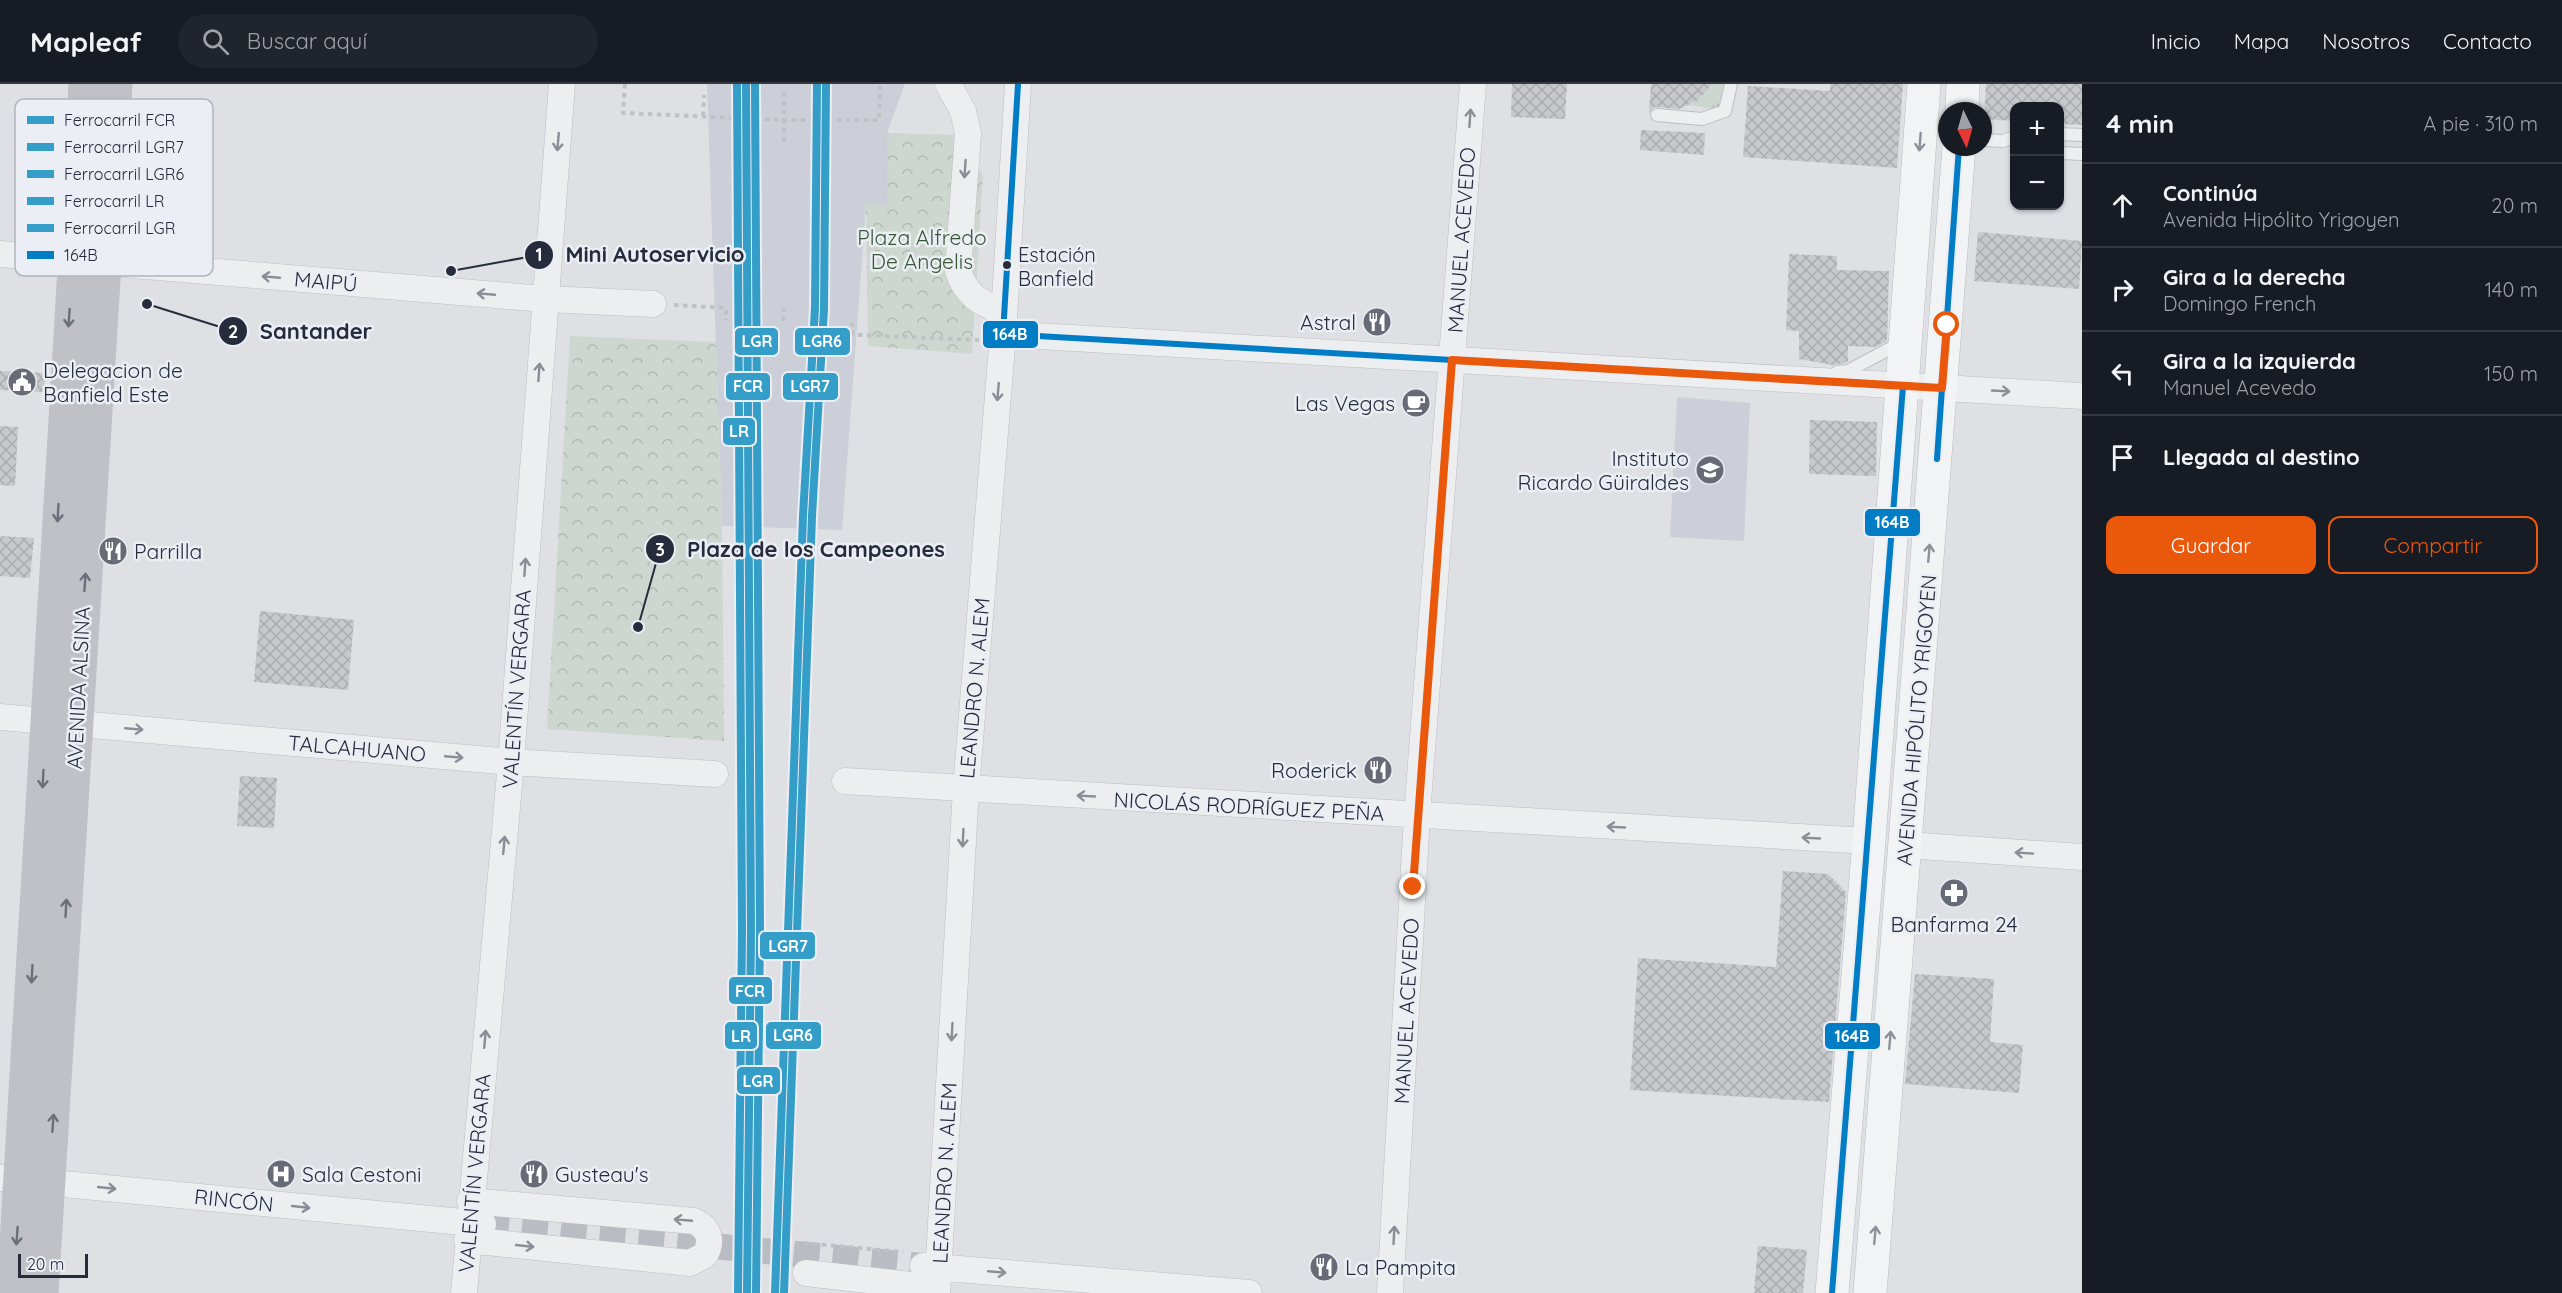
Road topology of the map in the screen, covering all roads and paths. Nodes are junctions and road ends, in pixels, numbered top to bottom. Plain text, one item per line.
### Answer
1 (85, 84) edge
2 (116, 84) edge
3 (562, 84) edge
4 (625, 84) edge
5 (879, 84) edge
6 (948, 84) edge
7 (1018, 84) edge
8 (1473, 84) edge
9 (1731, 84) edge
10 (1924, 84) edge
11 (1963, 84) edge
12 (784, 92) dead end
13 (704, 95) dead end
14 (85, 99) edge
15 (114, 99) edge
16 (1962, 102) edge
17 (1657, 115) dead end
18 (703, 116) junction
19 (784, 122) junction
20 (2064, 134) edge
21 (2082, 135) edge
22 (1992, 141) edge
23 (784, 142) dead end
24 (2010, 142) edge
25 (2064, 153) edge
26 (2082, 154) edge
27 (1958, 156) edge
28 (0, 254) edge
29 (15, 255) edge
30 (213, 271) edge
31 (88, 276) edge
32 (544, 299) junction
33 (652, 304) joint
34 (784, 309) dead end
35 (1904, 319) junction
36 (726, 320) dead end
37 (783, 321) dead end
38 (852, 323) dead end
39 (1003, 323) junction
40 (840, 334) dead end
41 (852, 335) junction
42 (1452, 360) junction
43 (1836, 373) junction
44 (1903, 386) junction
45 (1942, 388) junction
46 (2082, 396) edge
47 (0, 717) edge
48 (61, 722) junction
49 (512, 762) junction
50 (715, 774) dead end
51 (845, 781) dead end
52 (966, 789) junction
53 (1417, 815) junction
54 (1869, 841) junction
55 (1906, 845) junction
56 (2082, 857) edge
57 (23, 1180) edge
58 (472, 1222) junction
59 (804, 1243) dead end
60 (806, 1274) dead end
61 (929, 1274) edge
62 (13, 1293) edge
63 (42, 1293) edge
64 (464, 1293) edge
65 (1249, 1293) edge
66 (1390, 1293) edge
67 (1833, 1293) edge
68 (1870, 1293) edge

1 - 14 main road, AVENIDA ALSINA
2 - 15 main road, AVENIDA ALSINA
3 -> 32 street, VALENTÍN VERGARA
4 - 18 path
5 - 19 path
6 -> 39 street
7 - 39 street, LEANDRO N. ALEM
42 -> 8 street, MANUEL ACEVEDO
9 - 17 lane
10 -> 35 main road, AVENIDA HIPÓLITO YRIGOYEN
11 - 16 main road
12 - 19 path
13 - 18 path
18 - 19 path
19 - 23 path
20 - 21 lane
22 - 24 lane
25 - 26 lane
27 - 45 main road, AVENIDA HIPÓLITO YRIGOYEN
28 - 29 street, MAIPÚ
32 -> 30 street, MAIPÚ
31 - 48 main road, AVENIDA ALSINA
32 - 33 street, MAIPÚ
49 -> 32 street, VALENTÍN VERGARA
33 - 36 path
34 - 37 path
35 - 43 lane
35 - 44 main road, AVENIDA HIPÓLITO YRIGOYEN
38 - 41 path
39 - 41 path
39 - 42 street
39 -> 52 street, LEANDRO N. ALEM
40 - 41 path
42 - 43 street
42 - 53 street, MANUEL ACEVEDO
43 - 44 street
44 - 45 street
44 - 54 main road, AVENIDA HIPÓLITO YRIGOYEN
45 -> 46 street
55 -> 45 main road, AVENIDA HIPÓLITO YRIGOYEN
47 - 48 street, TALCAHUANO
48 -> 49 street, TALCAHUANO
48 - 57 main road, AVENIDA ALSINA
49 - 50 street, TALCAHUANO
58 -> 49 street, VALENTÍN VERGARA
51 - 52 street, NICOLÁS RODRÍGUEZ PEÑA
53 -> 52 street, NICOLÁS RODRÍGUEZ PEÑA
52 -> 61 street, LEANDRO N. ALEM
54 -> 53 street, NICOLÁS RODRÍGUEZ PEÑA
66 -> 53 street, MANUEL ACEVEDO
54 - 67 main road, AVENIDA HIPÓLITO YRIGOYEN
56 -> 55 street
68 -> 55 main road, AVENIDA HIPÓLITO YRIGOYEN
57 -> 58 street, RINCÓN
57 -> 62 main road, AVENIDA ALSINA
57 - 63 main road, AVENIDA ALSINA
58 -> 58 street
58 - 64 street, VALENTÍN VERGARA
59 - 61 path
60 - 61 street
61 -> 65 street

